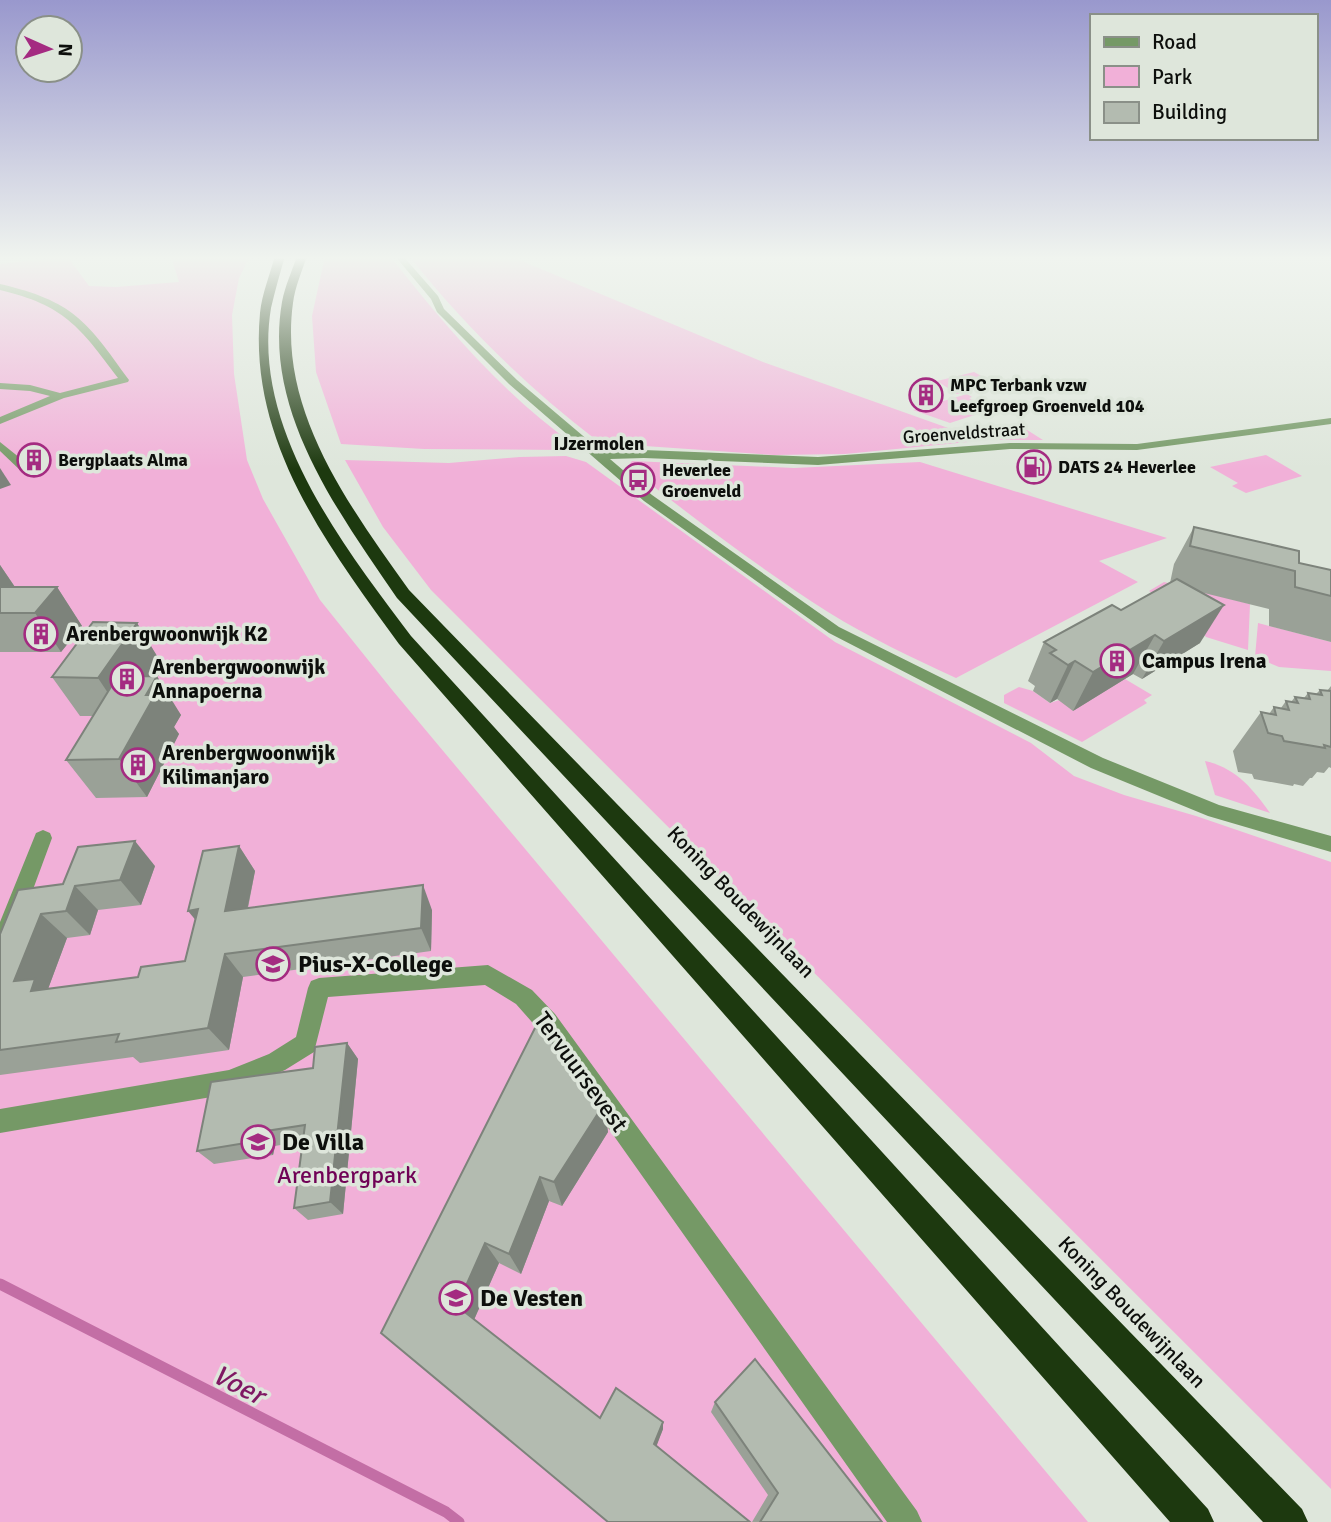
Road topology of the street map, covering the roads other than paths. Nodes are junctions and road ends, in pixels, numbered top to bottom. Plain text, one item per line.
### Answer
1 (81, 327) edge
2 (264, 327) edge
3 (285, 327) edge
4 (457, 327) edge
5 (0, 386) edge
6 (60, 396) junction
7 (0, 421) edge
8 (1331, 421) edge
9 (0, 445) edge
10 (598, 456) junction
11 (26, 469) dead end
12 (43, 838) dead end
13 (1331, 844) edge
14 (0, 949) edge
15 (0, 1121) edge
16 (906, 1522) edge
17 (1195, 1522) edge
18 (1289, 1522) edge

1 - 6 street
2 - 17 highway
3 - 18 highway, Koning Boudewijnlaan
4 - 10 street
5 - 6 street
6 - 7 street
8 - 10 street, Groenveldstraat
9 - 11 street
10 - 13 street
12 - 14 street
15 - 16 street, Tervuursevest

